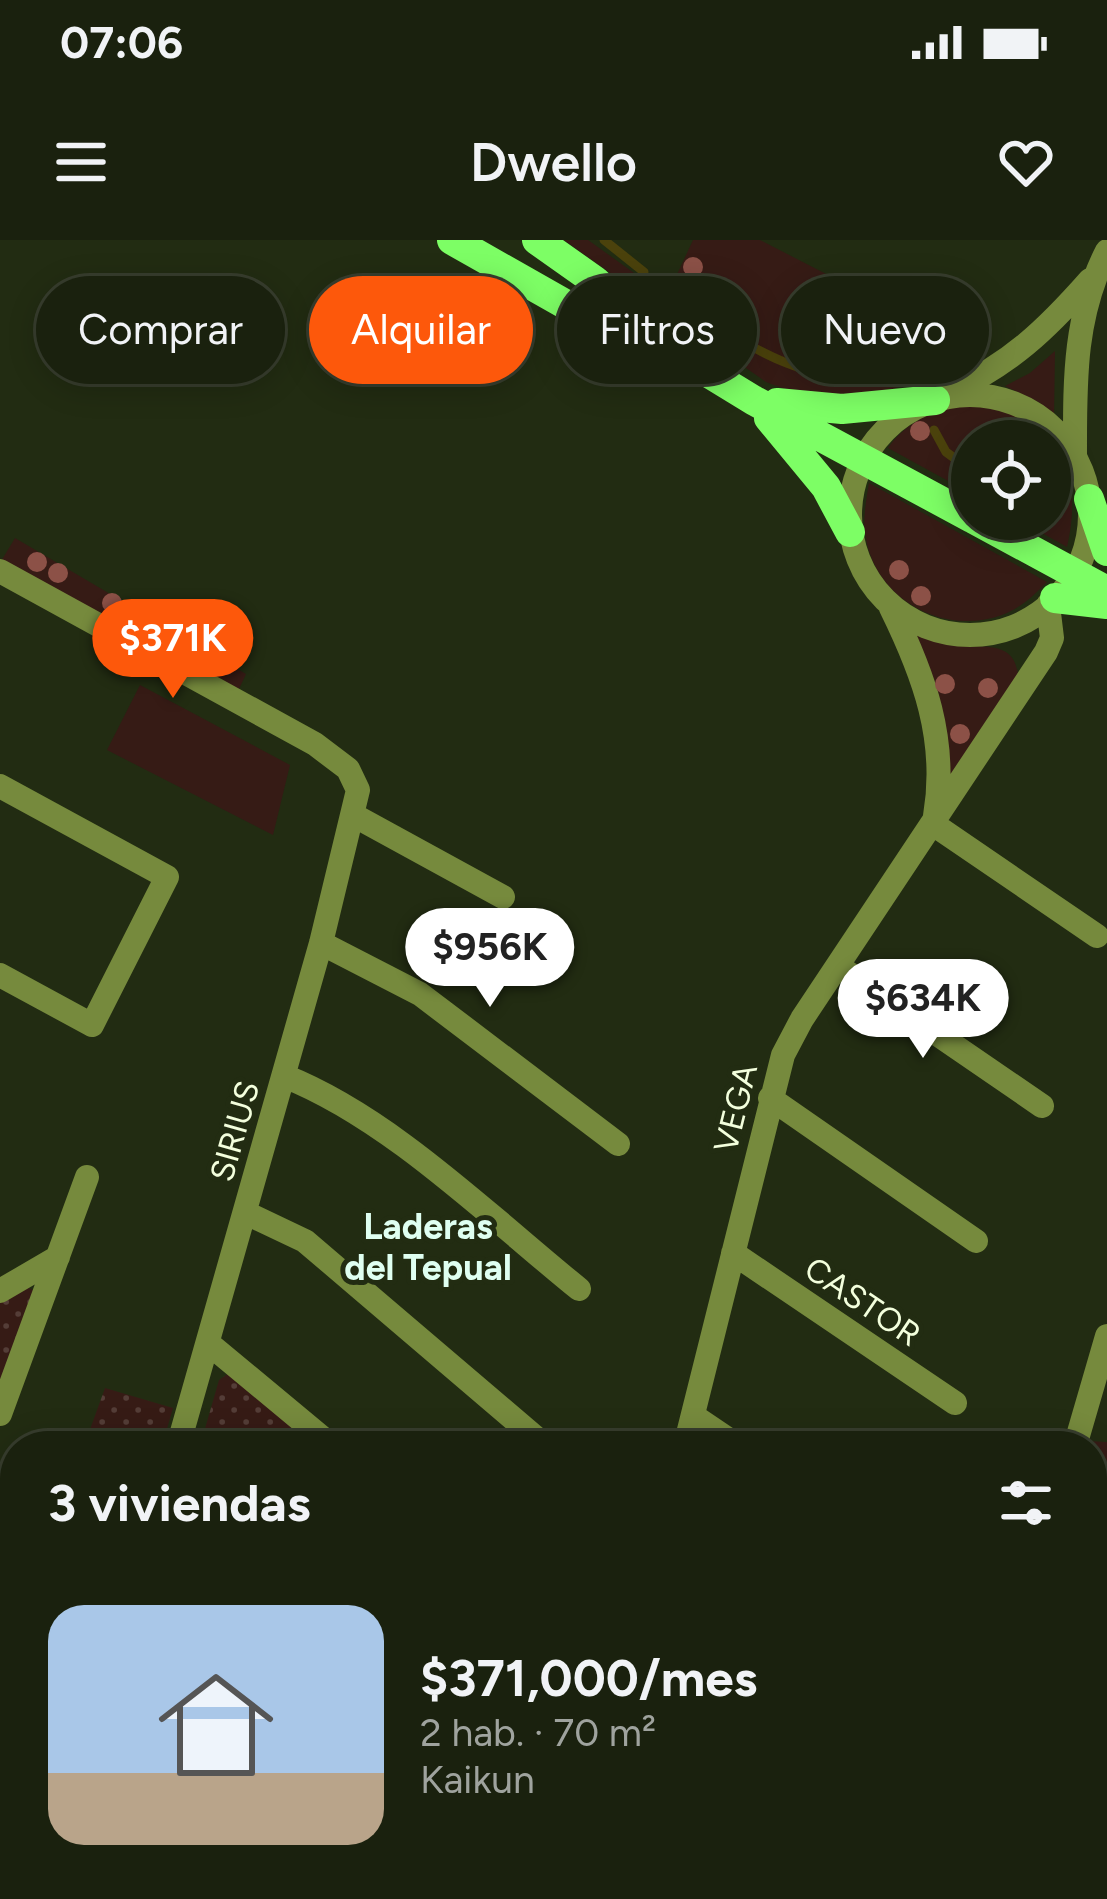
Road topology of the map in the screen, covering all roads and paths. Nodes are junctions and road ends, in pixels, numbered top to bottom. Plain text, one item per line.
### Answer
1 (452, 240) edge
2 (537, 240) edge
3 (1101, 262) edge
4 (588, 276) edge
5 (557, 300) edge
6 (727, 384) edge
7 (753, 400) junction
8 (935, 400) junction
9 (1075, 457) junction
10 (863, 459) junction
11 (1089, 499) junction
12 (951, 506) edge
13 (850, 532) junction
14 (1014, 540) edge
15 (1107, 551) edge
16 (0, 571) edge
17 (1075, 573) junction
18 (1107, 591) edge
19 (1052, 602) junction
20 (889, 604) junction
21 (1107, 604) edge
22 (0, 786) edge
23 (352, 824) junction
24 (933, 824) junction
25 (503, 897) dead end
26 (1096, 936) dead end
27 (321, 943) junction
28 (838, 966) junction
29 (0, 975) edge
30 (284, 1076) junction
31 (770, 1097) junction
32 (1042, 1106) dead end
33 (618, 1144) dead end
34 (87, 1177) dead end
35 (246, 1213) junction
36 (976, 1241) dead end
37 (734, 1253) junction
38 (58, 1257) junction
39 (579, 1289) dead end
40 (0, 1291) edge
41 (1107, 1336) edge
42 (208, 1343) junction
43 (955, 1403) dead end
44 (0, 1414) edge
45 (695, 1417) junction
46 (182, 1431) edge
47 (314, 1431) edge
48 (529, 1431) edge
49 (690, 1431) edge
50 (716, 1431) edge
51 (1079, 1431) edge

1 - 5 main road
2 - 4 main road
3 - 8 street
3 - 9 street
6 - 7 main road
7 - 8 main road
7 - 10 main road
7 - 13 main road
8 - 9 street
8 - 10 street
9 - 11 street
10 - 12 main road
10 - 13 street
11 - 15 main road
11 - 17 street
13 - 20 street, VEGA
14 - 17 main road
16 - 23 street
17 - 18 main road
17 - 19 street
19 - 20 street
19 - 21 main road
19 - 24 street, VEGA
20 - 24 street, VEGA
22 - 29 street
23 - 25 street
23 - 27 street, SIRIUS
24 - 26 street
24 - 28 street, VEGA
27 - 30 street, SIRIUS
27 - 33 street
28 - 31 street, VEGA
28 - 32 street
30 - 35 street, SIRIUS
30 - 39 street
31 - 36 street
31 - 37 street, VEGA
34 - 38 street
35 - 42 street, SIRIUS
35 - 48 street
37 - 43 street, CASTOR
37 - 45 street, VEGA
38 - 40 street
38 - 44 street
41 - 51 street
42 - 46 street, SIRIUS
42 - 47 street
45 - 49 street, VEGA
45 - 50 street

